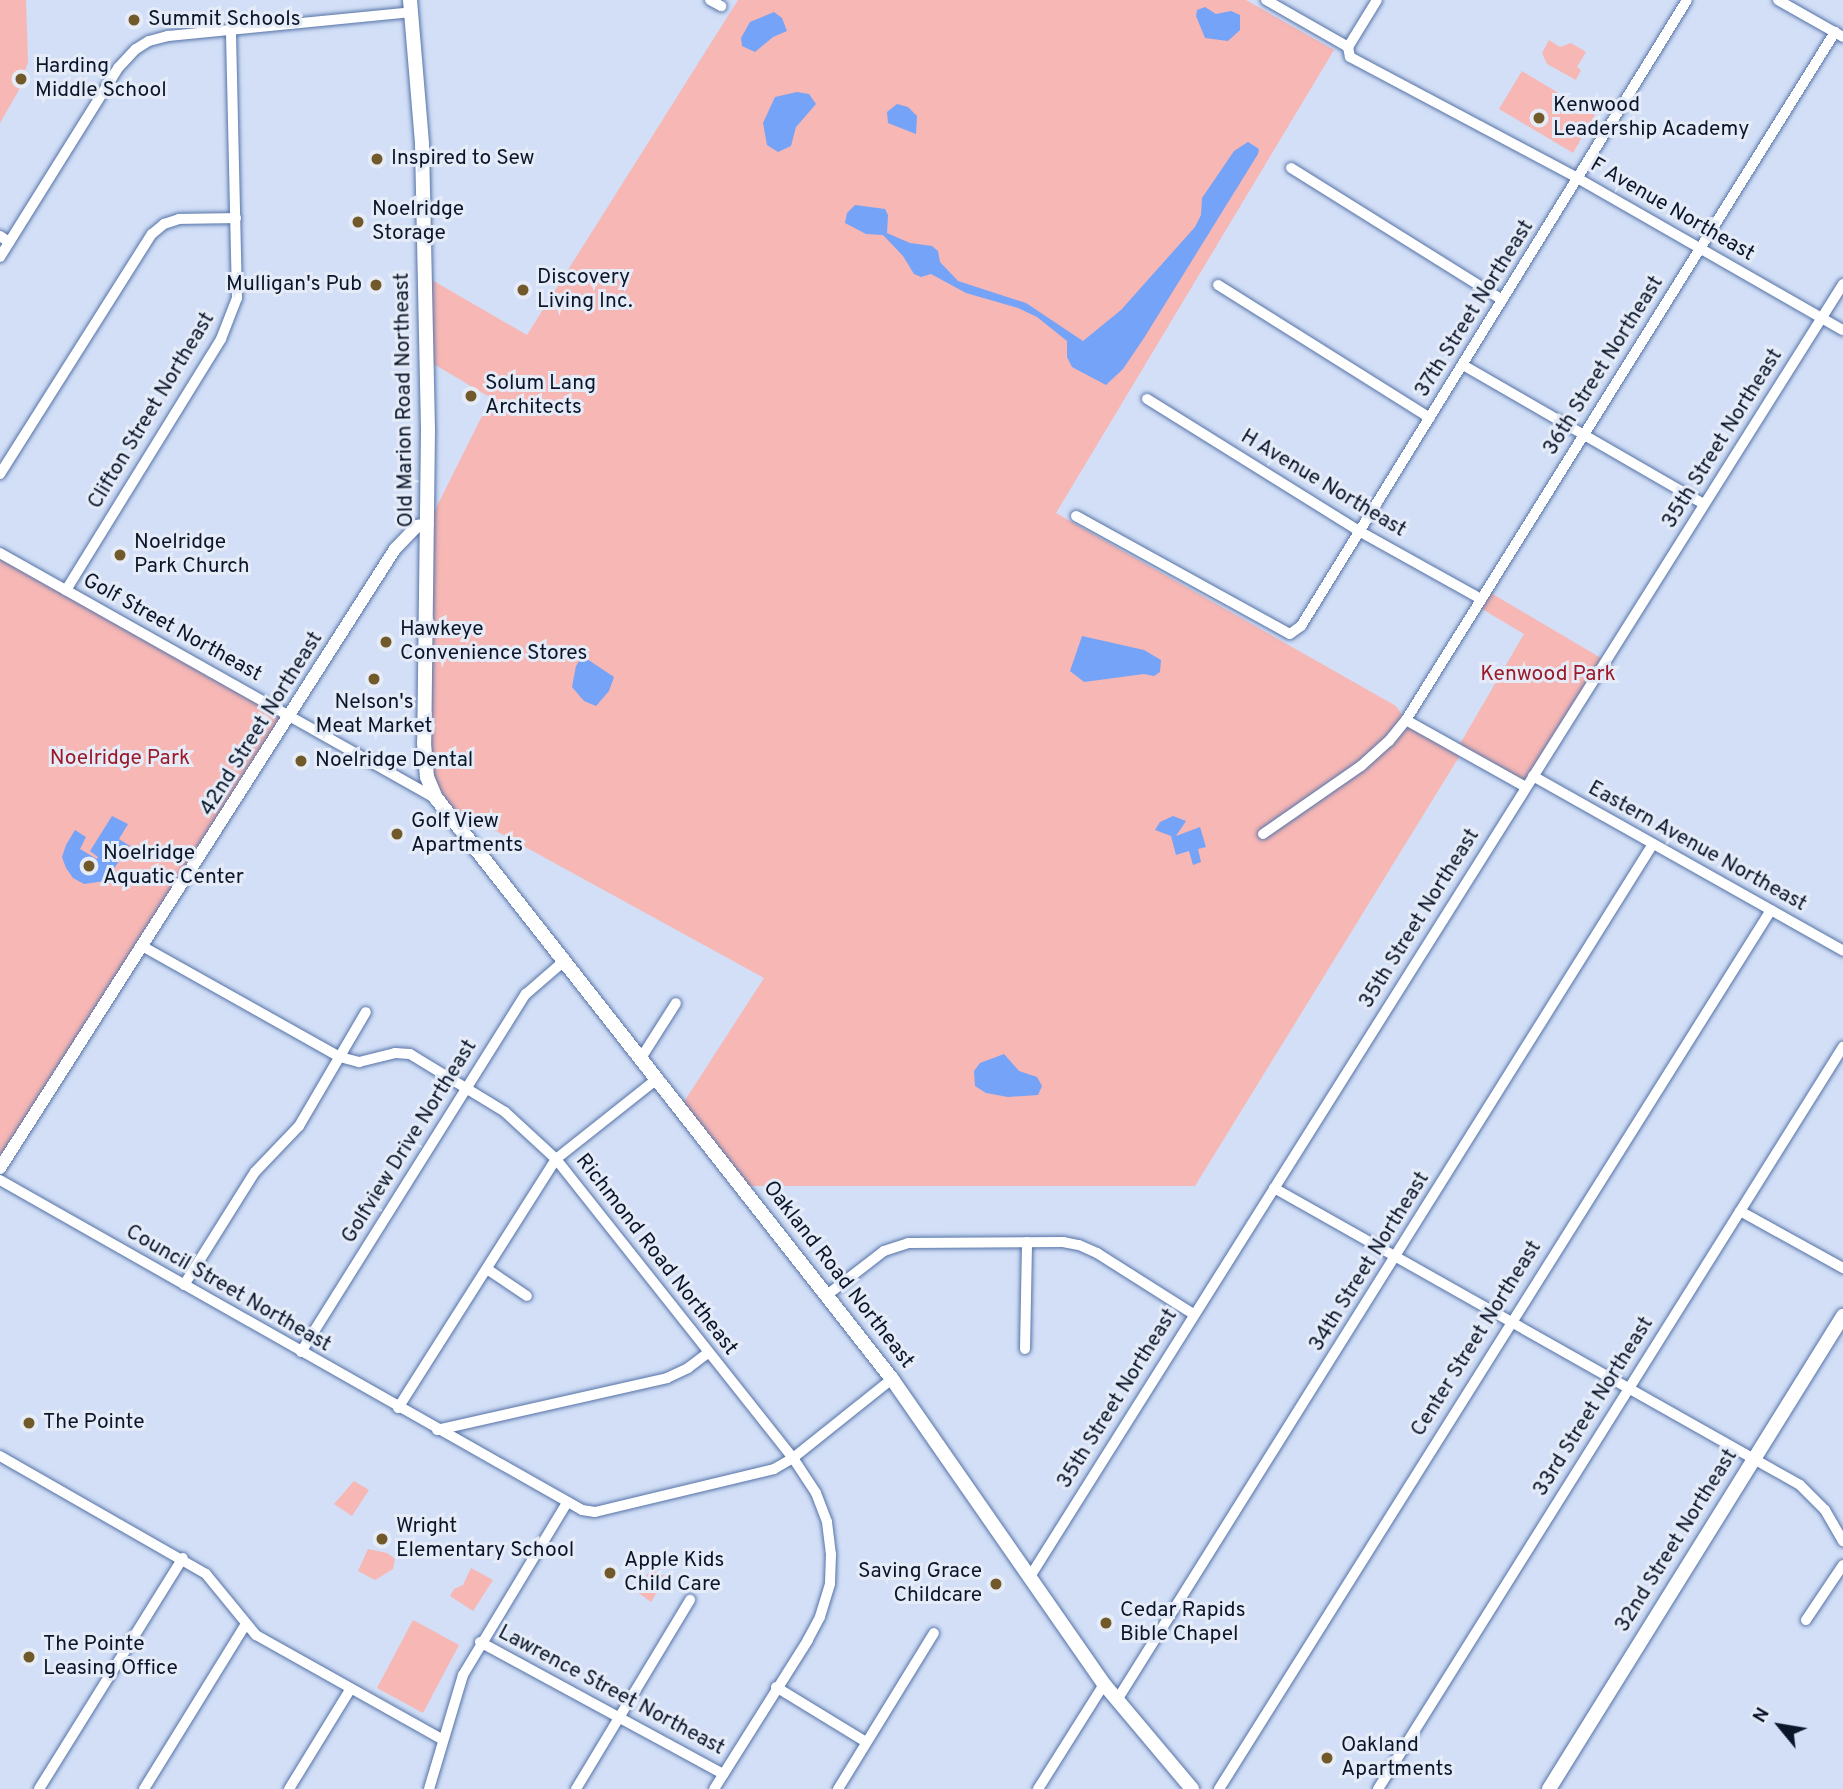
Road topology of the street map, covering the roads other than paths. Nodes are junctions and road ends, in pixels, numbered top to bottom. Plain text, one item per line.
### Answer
1 (710, 0) edge
2 (1266, 0) edge
3 (1377, 0) edge
4 (1687, 0) edge
5 (1779, 0) edge
6 (1803, 0) edge
7 (411, 6) edge
8 (721, 6) dead end
9 (1796, 10) junction
10 (231, 30) junction
11 (1839, 35) edge
12 (1348, 47) junction
13 (1291, 168) dead end
14 (1579, 179) junction
15 (236, 218) junction
16 (5, 239) edge
17 (1701, 248) junction
18 (0, 257) edge
19 (1843, 284) edge
20 (1218, 285) dead end
21 (1502, 300) junction
22 (1822, 318) junction
23 (1843, 330) edge
24 (1462, 365) junction
25 (1147, 399) dead end
26 (1430, 418) junction
27 (1583, 435) junction
28 (0, 474) edge
29 (1704, 505) junction
30 (1076, 516) dead end
31 (428, 524) junction
32 (1359, 531) junction
33 (0, 553) edge
34 (66, 590) junction
35 (1481, 599) junction
36 (290, 716) junction
37 (1406, 720) junction
38 (1533, 776) junction
39 (1526, 787) junction
40 (436, 798) junction
41 (1263, 834) dead end
42 (1653, 844) junction
43 (1771, 910) junction
44 (142, 946) junction
45 (1843, 951) edge
46 (563, 962) junction
47 (676, 1003) dead end
48 (366, 1012) dead end
49 (1843, 1046) edge
50 (340, 1057) junction
51 (641, 1059) junction
52 (657, 1079) junction
53 (467, 1088) junction
54 (556, 1159) junction
55 (0, 1168) edge
56 (0, 1180) edge
57 (1273, 1188) junction
58 (1740, 1210) junction
59 (1027, 1242) junction
60 (1396, 1257) junction
61 (1843, 1268) edge
62 (487, 1269) junction
63 (184, 1285) junction
64 (827, 1295) junction
65 (527, 1296) dead end
66 (1193, 1314) junction
67 (1843, 1316) edge
68 (1510, 1323) junction
69 (1026, 1349) dead end
70 (301, 1352) junction
71 (709, 1352) junction
72 (892, 1379) junction
73 (1628, 1388) junction
74 (398, 1408) junction
75 (437, 1430) junction
76 (0, 1456) edge
77 (793, 1458) junction
78 (1752, 1459) junction
79 (566, 1504) junction
80 (1843, 1541) edge
81 (183, 1558) junction
82 (1843, 1565) edge
83 (1031, 1575) junction
84 (690, 1600) dead end
85 (1806, 1620) dead end
86 (246, 1624) junction
87 (934, 1633) dead end
88 (480, 1642) junction
89 (1104, 1684) junction
90 (776, 1687) junction
91 (350, 1690) junction
92 (1117, 1700) junction
93 (620, 1718) junction
94 (443, 1741) junction
95 (866, 1742) junction
96 (723, 1774) junction
97 (40, 1789) edge
98 (144, 1789) edge
99 (289, 1789) edge
100 (429, 1789) edge
101 (576, 1789) edge
102 (714, 1789) edge
103 (838, 1789) edge
104 (1038, 1789) edge
105 (1192, 1789) edge
106 (1219, 1789) edge
107 (1378, 1789) edge
108 (1549, 1789) edge

1 - 8 street
2 - 12 street, F Avenue Northeast
3 - 12 street
4 - 14 street, 37th Street Northeast
5 - 9 street
6 - 9 street
7 - 10 street
7 - 31 main road, Old Marion Road Northeast
9 - 11 street
10 - 15 street, Clifton Street Northeast
10 - 16 street
11 - 17 street, 36th Street Northeast
12 - 14 street, F Avenue Northeast
13 - 21 street
14 - 17 street, F Avenue Northeast
14 - 21 street, 37th Street Northeast
15 - 28 street
15 - 34 street, Clifton Street Northeast
16 - 18 street
17 - 22 street, F Avenue Northeast
17 - 27 street, 36th Street Northeast
19 - 22 street, 35th Street Northeast
20 - 26 street
21 - 24 street, 37th Street Northeast
22 - 23 street, F Avenue Northeast
22 - 29 street, 35th Street Northeast
24 - 26 street, 37th Street Northeast
24 - 27 street
25 - 32 street, H Avenue Northeast
26 - 32 street, 37th Street Northeast
27 - 29 street
27 - 35 street, 36th Street Northeast
29 - 38 street, 35th Street Northeast
30 - 32 street, 37th Street Northeast
31 - 36 street, 42nd Street Northeast
31 - 40 main road, Old Marion Road Northeast
32 - 35 street, H Avenue Northeast
33 - 34 street, Golf Street Northeast
34 - 36 street, Golf Street Northeast
35 - 37 street, 36th Street Northeast
36 - 40 street, Golf Street Northeast
36 - 44 street, 42nd Street Northeast
37 - 39 street
37 - 41 street, 36th Street Northeast
38 - 39 street, 35th Street Northeast
38 - 42 street, Eastern Avenue Northeast
39 - 57 street, 35th Street Northeast
40 - 46 main road, Oakland Road Northeast
42 - 43 street, Eastern Avenue Northeast
42 - 60 street, 34th Street Northeast
43 - 45 street, Eastern Avenue Northeast
43 - 68 street, Center Street Northeast
44 - 50 street, Richmond Road Northeast
44 - 55 street, 42nd Street Northeast
46 - 51 main road, Oakland Road Northeast
46 - 53 street, Golfview Drive Northeast
47 - 51 street
48 - 50 street
49 - 58 street, 33rd Street Northeast
50 - 53 street, Richmond Road Northeast
50 - 63 street
51 - 52 main road, Oakland Road Northeast
52 - 54 street
52 - 64 main road, Oakland Road Northeast
53 - 54 street, Richmond Road Northeast
53 - 70 street, Golfview Drive Northeast
54 - 62 street
54 - 71 street, Richmond Road Northeast
56 - 63 street, Council Street Northeast
57 - 60 street
57 - 66 street, 35th Street Northeast
58 - 61 street
58 - 73 street, 33rd Street Northeast
59 - 64 street
59 - 66 street
59 - 69 street
60 - 68 street
60 - 92 street, 34th Street Northeast
62 - 65 street
62 - 74 street
63 - 70 street, Council Street Northeast
64 - 72 main road, Oakland Road Northeast
66 - 83 street, 35th Street Northeast
67 - 78 main road, 32nd Street Northeast
68 - 73 street
68 - 106 street, Center Street Northeast
70 - 74 street, Council Street Northeast
71 - 75 street
71 - 77 street, Richmond Road Northeast
72 - 77 street, Council Street Northeast
72 - 83 main road, Oakland Road Northeast
73 - 78 street
73 - 107 street, 33rd Street Northeast
74 - 75 street, Council Street Northeast
75 - 79 street, Council Street Northeast
76 - 81 street
77 - 79 street, Council Street Northeast
77 - 90 street, Richmond Road Northeast
78 - 80 street
78 - 108 main road, 32nd Street Northeast
79 - 88 street
81 - 86 street
81 - 97 street
82 - 85 street
83 - 89 main road, Oakland Road Northeast
84 - 93 street
86 - 91 street
86 - 98 street
87 - 95 street
88 - 93 street, Lawrence Street Northeast
88 - 94 street
89 - 92 main road, Oakland Road Northeast
89 - 104 street
90 - 95 street
90 - 96 street, Richmond Road Northeast
91 - 94 street
91 - 99 street
92 - 105 main road, Oakland Road Northeast
93 - 96 street, Lawrence Street Northeast
93 - 101 street
94 - 100 street
95 - 103 street
96 - 102 street, Richmond Road Northeast

